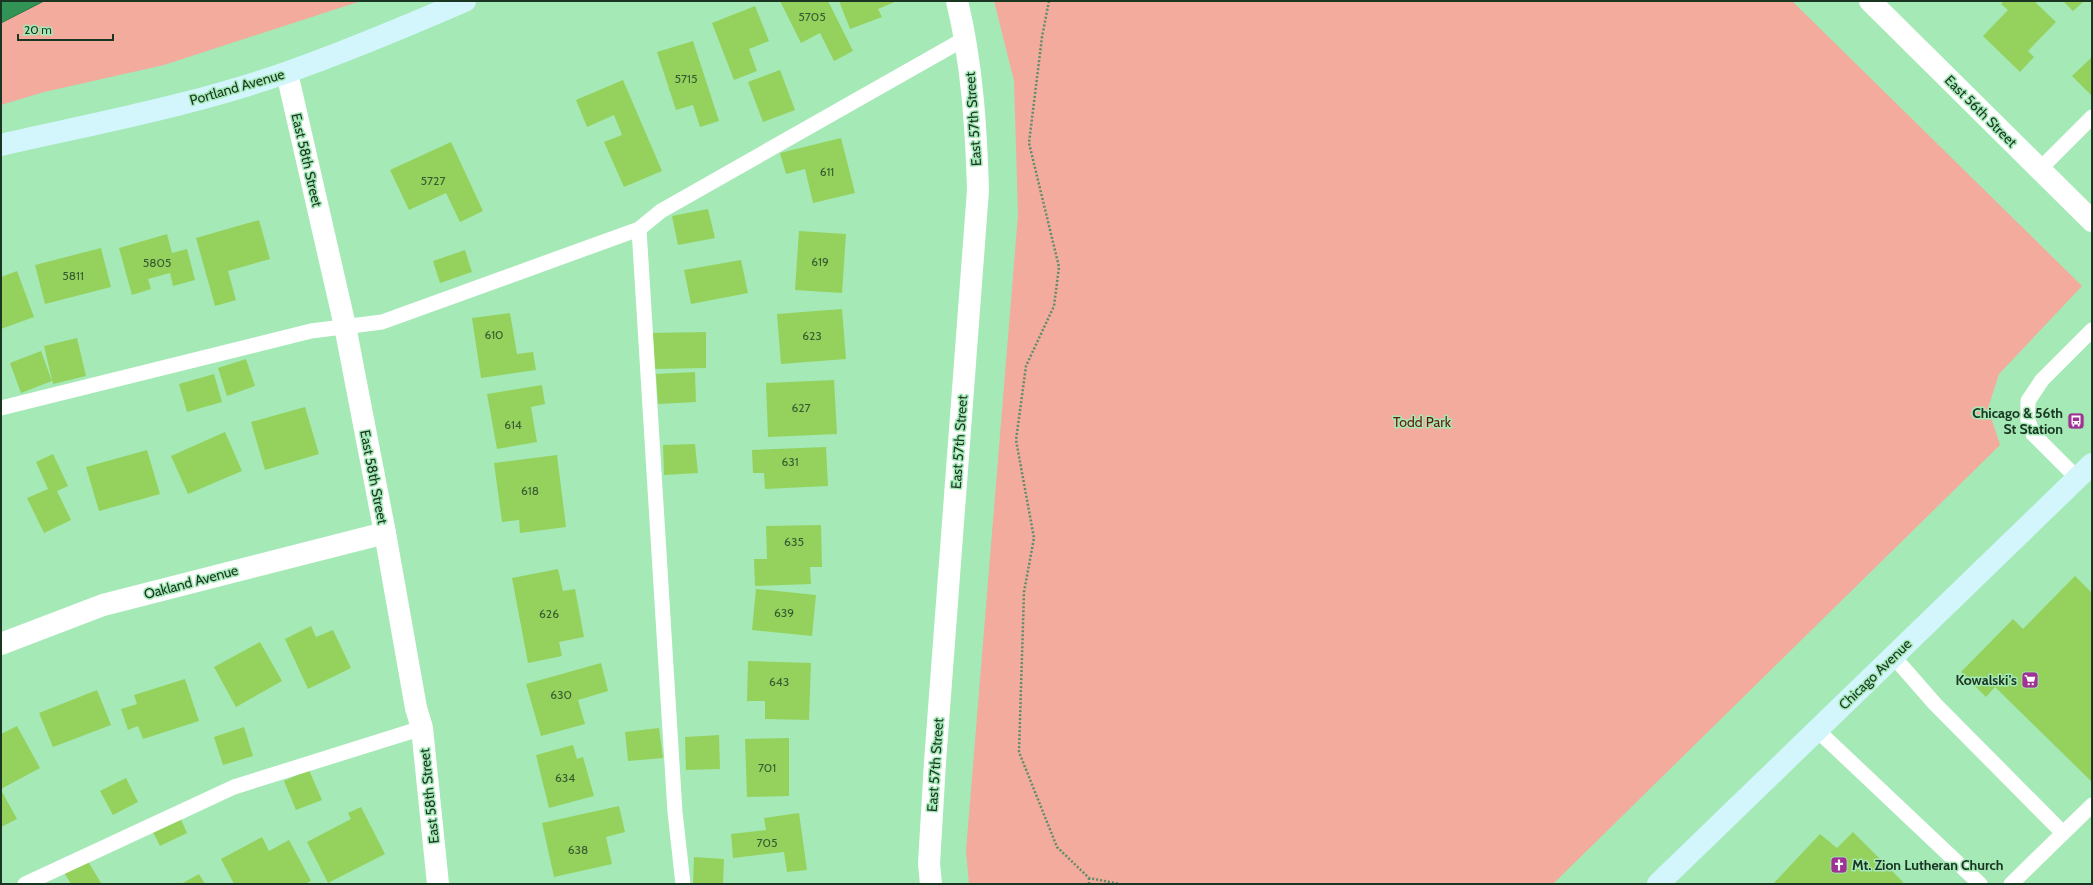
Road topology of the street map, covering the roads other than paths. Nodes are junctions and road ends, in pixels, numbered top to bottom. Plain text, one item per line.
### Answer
1 (465, 1) edge
2 (957, 1) edge
3 (1873, 2) edge
4 (966, 38) junction
5 (287, 73) junction
6 (2092, 117) edge
7 (1, 145) edge
8 (2040, 169) junction
9 (2092, 221) edge
10 (639, 229) junction
11 (345, 326) junction
12 (2092, 330) edge
13 (1, 408) edge
14 (2085, 471) edge
15 (385, 533) junction
16 (1, 644) edge
17 (1893, 656) junction
18 (422, 728) junction
19 (1817, 730) junction
20 (2092, 805) edge
21 (2063, 833) junction
22 (25, 884) edge
23 (438, 884) edge
24 (683, 884) edge
25 (931, 884) edge
26 (1658, 884) edge
27 (1980, 884) edge
28 (2011, 884) edge

1 - 5 street, Portland Avenue
2 - 4 street, East 57th Street
3 - 8 street, East 56th Street
4 - 10 lane
4 - 25 street, East 57th Street
5 - 7 street, Portland Avenue
5 - 11 street, East 58th Street
6 - 8 lane
8 - 9 street, East 56th Street
10 - 11 lane
10 - 24 lane
11 - 13 lane
11 - 15 street, East 58th Street
12 - 14 lane
14 - 17 street, Chicago Avenue
15 - 16 street, Oakland Avenue
15 - 18 street, East 58th Street
17 - 19 street, Chicago Avenue
17 - 21 lane
18 - 22 lane
18 - 23 street, East 58th Street
19 - 26 street, Chicago Avenue
19 - 27 lane
20 - 21 lane
21 - 28 lane

